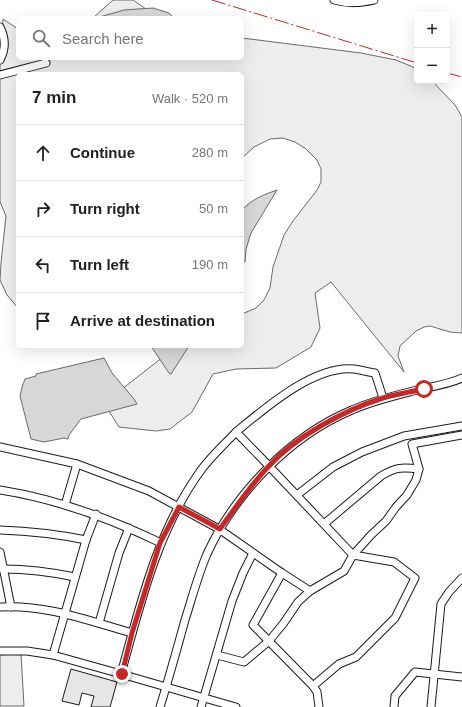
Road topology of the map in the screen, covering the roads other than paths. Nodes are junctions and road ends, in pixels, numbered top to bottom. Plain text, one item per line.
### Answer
1 (334, 0) edge
2 (374, 0) edge
3 (0, 27) edge
4 (2, 52) edge
5 (0, 60) edge
6 (46, 63) dead end
7 (0, 75) edge
8 (462, 378) edge
9 (383, 398) junction
10 (462, 426) edge
11 (236, 432) junction
12 (462, 435) edge
13 (0, 448) edge
14 (77, 464) junction
15 (269, 466) junction
16 (419, 469) junction
17 (0, 490) edge
18 (297, 496) junction
19 (65, 505) junction
20 (179, 507) junction
21 (96, 514) junction
22 (324, 524) junction
23 (129, 528) junction
24 (220, 529) junction
25 (0, 530) edge
26 (86, 540) junction
27 (160, 543) junction
28 (0, 552) edge
29 (253, 554) junction
30 (353, 555) junction
31 (3, 569) junction
32 (282, 574) junction
33 (75, 577) junction
34 (462, 578) edge
35 (310, 591) junction
36 (0, 607) edge
37 (10, 607) junction
38 (65, 613) junction
39 (99, 623) junction
40 (132, 633) junction
41 (269, 641) junction
42 (0, 651) edge
43 (53, 655) junction
44 (217, 655) junction
45 (122, 674) junction
46 (434, 674) junction
47 (462, 677) edge
48 (313, 686) junction
49 (166, 688) junction
50 (203, 697) junction
51 (160, 707) edge
52 (200, 707) edge
53 (236, 707) edge
54 (319, 707) edge
55 (394, 707) edge
56 (431, 707) edge

1 - 2 street
3 - 4 street
4 - 5 street
6 - 7 street
8 - 9 street
9 - 11 street
9 - 15 street
10 - 18 street
11 - 15 street
11 - 20 street
12 - 16 street
13 - 14 street
14 - 19 street
14 - 20 street
15 - 18 street
15 - 24 street
16 - 22 street
16 - 30 street
17 - 19 street
18 - 22 street
19 - 21 street
20 - 24 street
20 - 27 street
21 - 23 street
21 - 26 street
22 - 30 street
23 - 27 street
23 - 39 street
24 - 29 street
24 - 49 street
25 - 26 street
26 - 33 street
27 - 40 street
28 - 31 street
29 - 32 street
29 - 44 street
30 - 35 street
30 - 48 street
31 - 33 street
31 - 37 street
32 - 35 street
32 - 41 street
33 - 38 street
34 - 46 street
35 - 41 street
36 - 37 street
37 - 38 street
38 - 39 street
38 - 43 street
39 - 40 street
40 - 45 street
41 - 44 street
41 - 48 street
42 - 43 street
43 - 45 street
44 - 50 street
45 - 49 street
46 - 47 street
46 - 55 street
46 - 56 street
48 - 54 street
49 - 50 street
49 - 51 street
50 - 52 street
50 - 53 street

